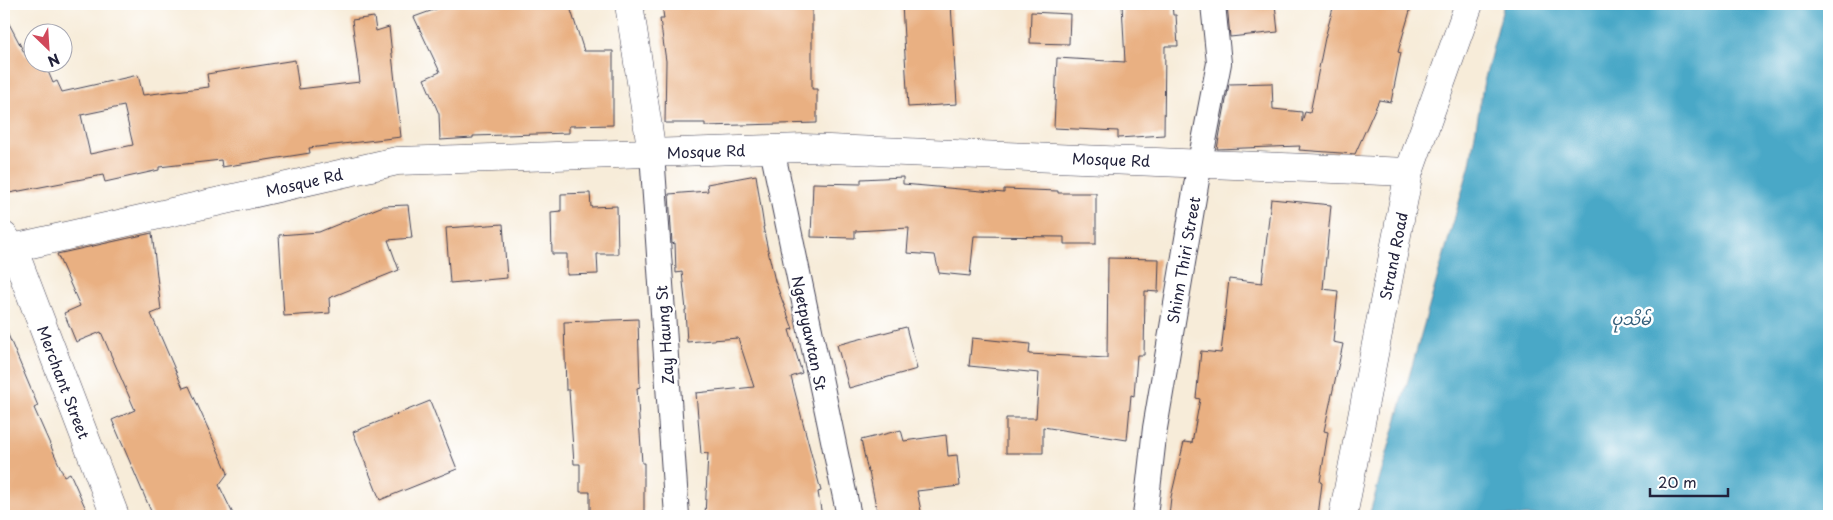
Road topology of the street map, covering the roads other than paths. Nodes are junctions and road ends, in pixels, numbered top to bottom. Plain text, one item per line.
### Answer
1 (629, 4) edge
2 (1213, 4) edge
3 (1469, 4) edge
4 (772, 149) junction
5 (652, 153) junction
6 (1200, 162) junction
7 (1410, 172) junction
8 (7, 245) edge
9 (114, 516) edge
10 (677, 516) edge
11 (849, 516) edge
12 (1145, 516) edge
13 (1343, 516) edge

1 - 5 street
2 - 6 street, Shinn Thiri Street
3 - 7 street, Strand Road
4 - 5 street, Mosque Rd
4 - 6 street, Mosque Rd
4 - 11 street, Ngetpyawtan St
5 - 8 street, Mosque Rd
5 - 10 street, Zay Haung St
6 - 7 street, Mosque Rd
6 - 12 street, Shinn Thiri Street
7 - 13 street, Strand Road
8 - 9 street, Merchant Street

